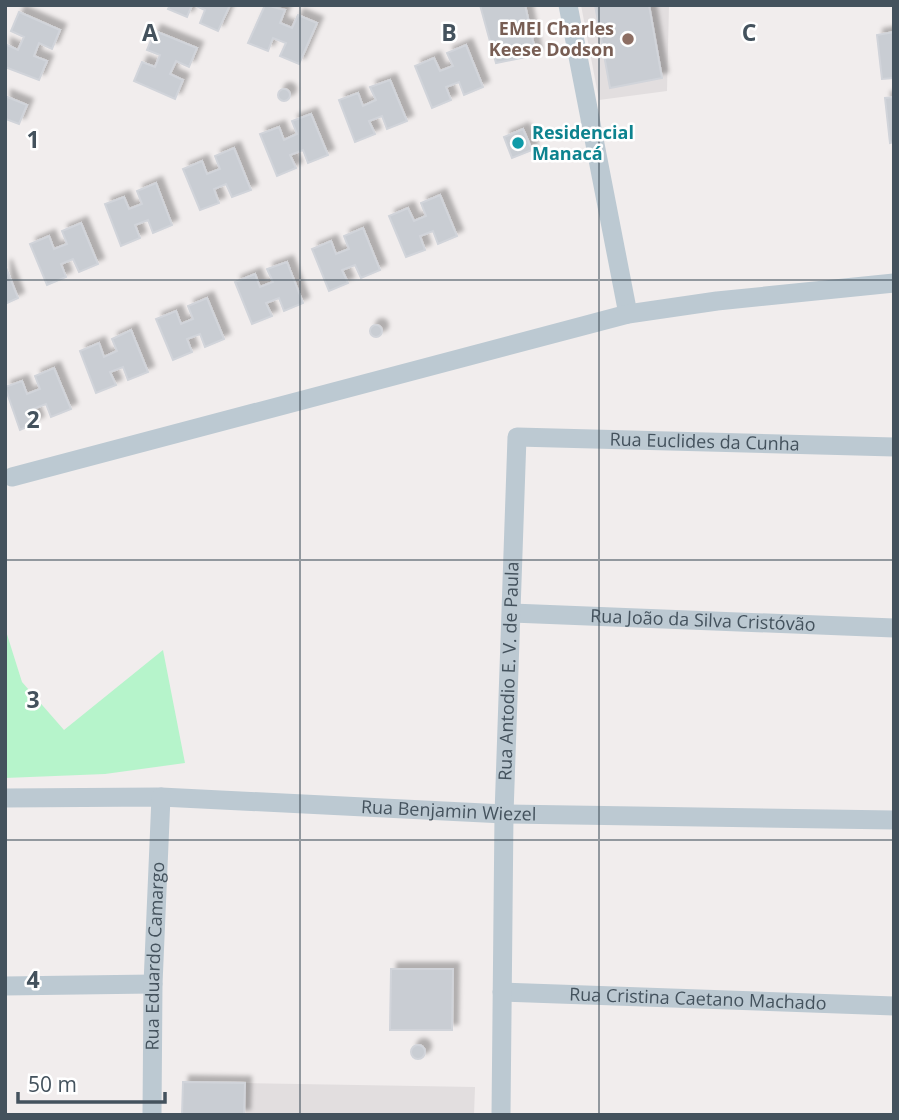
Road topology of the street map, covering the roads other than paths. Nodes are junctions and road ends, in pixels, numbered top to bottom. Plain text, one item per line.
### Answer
1 (568, 5) edge
2 (894, 283) edge
3 (628, 314) junction
4 (517, 437) joint
5 (894, 447) edge
6 (12, 477) dead end
7 (512, 613) junction
8 (894, 628) edge
9 (161, 797) junction
10 (5, 798) edge
11 (504, 814) junction
12 (894, 820) edge
13 (153, 984) junction
14 (5, 986) edge
15 (502, 992) junction
16 (894, 1006) edge
17 (152, 1115) edge
18 (500, 1115) edge

1 - 3 street
2 - 3 street
3 - 6 street
4 - 5 street, Rua Euclides da Cunha
4 - 7 street, Rua Antodio E. V. de Paula
7 - 8 street, Rua João da Silva Cristóvão
7 - 11 street, Rua Antodio E. V. de Paula
9 - 10 street, Rua Benjamin Wiezel
9 - 11 street, Rua Benjamin Wiezel
9 - 13 street, Rua Eduardo Camargo
11 - 12 street, Rua Benjamin Wiezel
11 - 15 street, Rua Antodio E. V. de Paula
13 - 14 street
13 - 17 street, Rua Eduardo Camargo
15 - 16 street, Rua Cristina Caetano Machado
15 - 18 street, Rua Antodio E. V. de Paula

